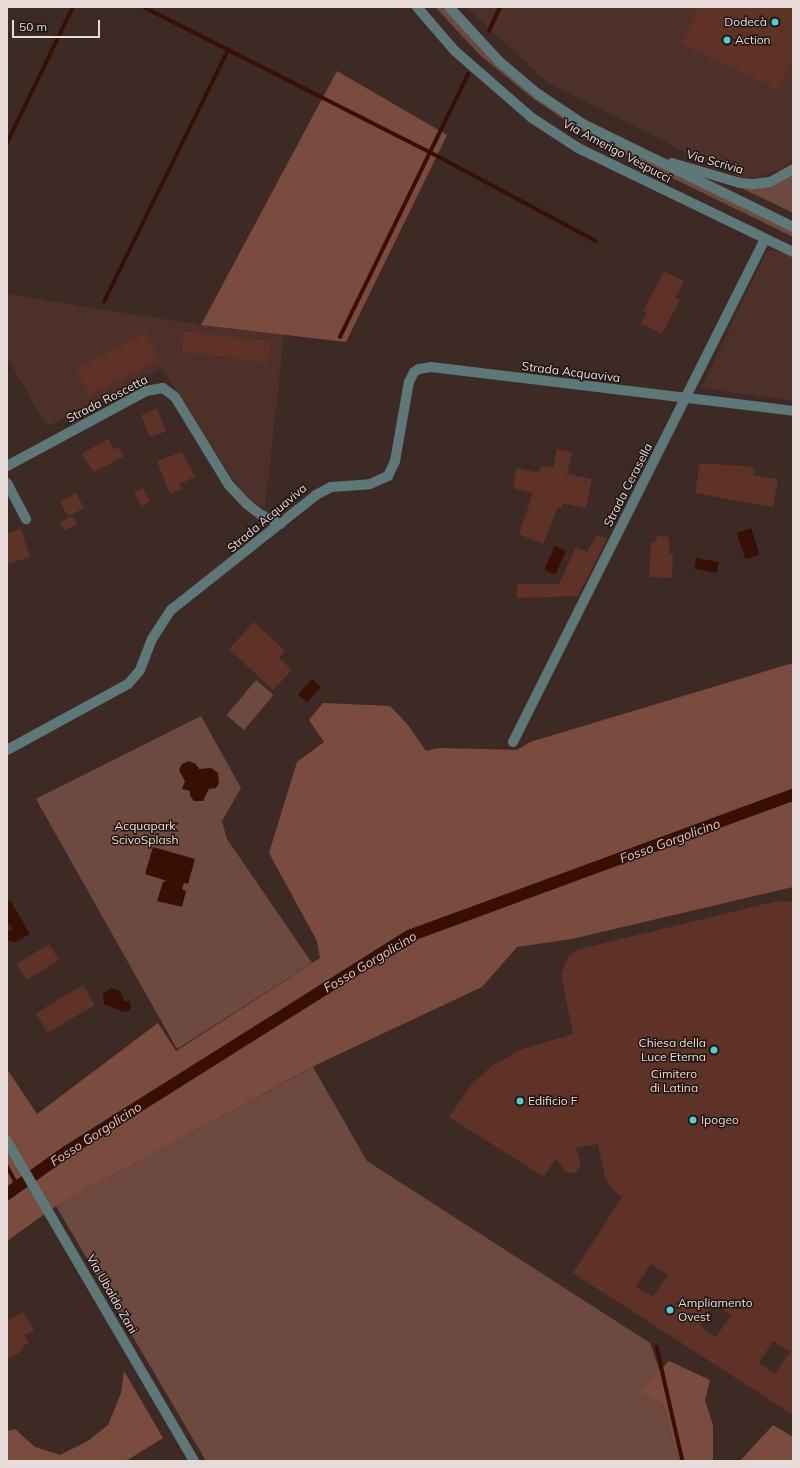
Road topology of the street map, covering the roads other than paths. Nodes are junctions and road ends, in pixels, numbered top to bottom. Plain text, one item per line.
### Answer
1 (417, 7) edge
2 (448, 7) edge
3 (651, 158) junction
4 (793, 169) edge
5 (793, 227) edge
6 (765, 239) junction
7 (793, 252) edge
8 (685, 399) junction
9 (793, 411) edge
10 (7, 466) edge
11 (7, 483) edge
12 (26, 519) dead end
13 (281, 524) junction
14 (514, 742) dead end
15 (7, 750) edge
16 (7, 1141) edge
17 (194, 1461) edge

1 - 6 street, Via Amerigo Vespucci
2 - 3 street, Via Amerigo Vespucci
3 - 4 street, Via Scrivia
3 - 5 street, Via Amerigo Vespucci
6 - 7 street, Via Amerigo Vespucci
6 - 8 street, Strada Cerasella
8 - 9 street, Strada Acquaviva
8 - 13 street, Strada Acquaviva
8 - 14 street, Strada Cerasella
10 - 13 street, Strada Roscetta
11 - 12 street
13 - 15 street, Strada Acquaviva
16 - 17 street, Via Ubaldo Zani

